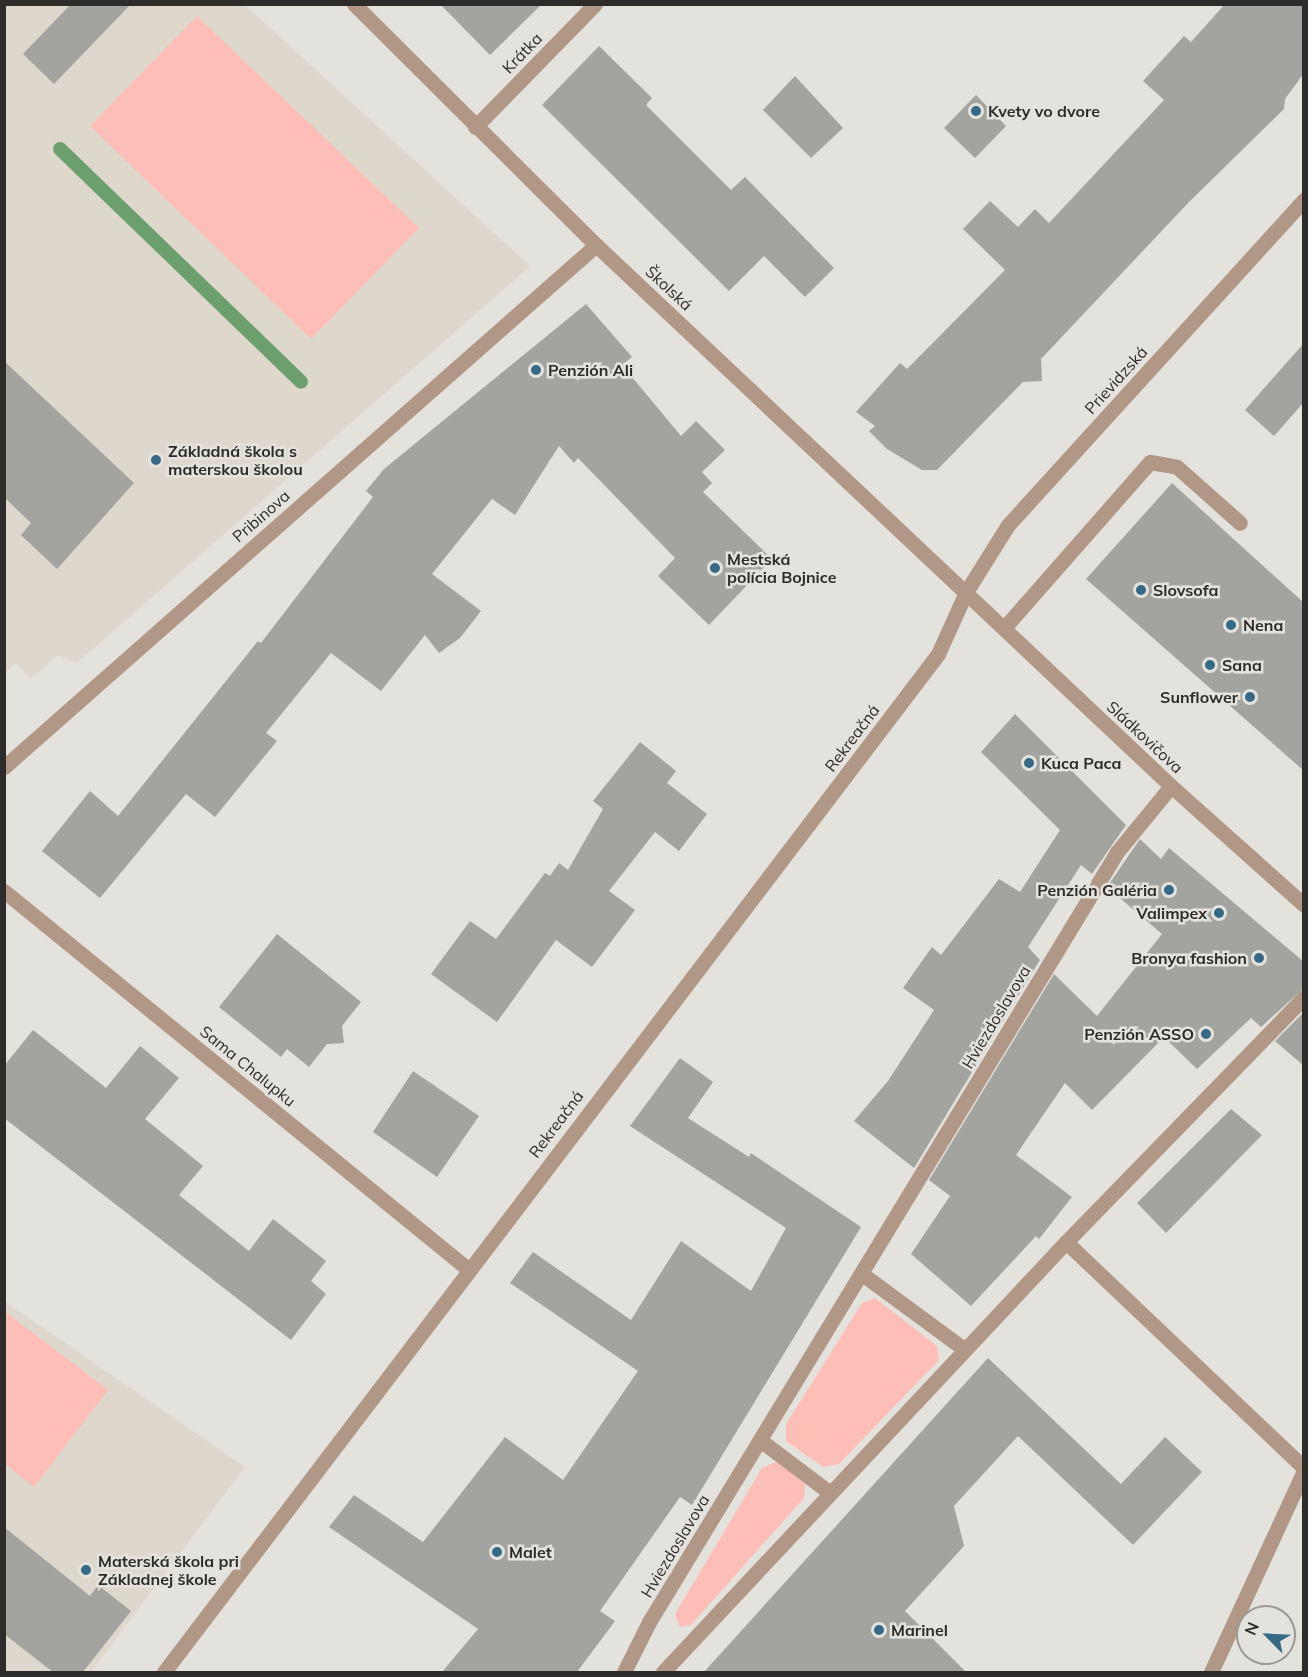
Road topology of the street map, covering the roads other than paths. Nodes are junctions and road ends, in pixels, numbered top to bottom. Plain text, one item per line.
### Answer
1 (354, 4) edge
2 (595, 4) edge
3 (475, 127) junction
4 (1304, 200) edge
5 (596, 245) junction
6 (1240, 523) dead end
7 (966, 592) junction
8 (1004, 628) junction
9 (4, 767) edge
10 (1171, 786) junction
11 (4, 891) edge
12 (1304, 904) edge
13 (1304, 997) edge
14 (1066, 1242) junction
15 (468, 1269) junction
16 (862, 1274) junction
17 (964, 1349) junction
18 (760, 1440) junction
19 (1304, 1470) edge
20 (831, 1493) junction
21 (164, 1672) edge
22 (624, 1672) edge
23 (663, 1672) edge
24 (1211, 1672) edge

1 - 3 street, Školská
2 - 3 street, Krátka
3 - 5 street, Školská
4 - 7 street, Prievidzská
5 - 7 street, Školská
5 - 9 street, Pribinova
6 - 8 street
7 - 8 street, Sládkovičova
7 - 15 street, Rekreačná
8 - 10 street, Sládkovičova
10 - 12 street, Sládkovičova
10 - 16 street, Hviezdoslavova
11 - 15 street, Sama Chalupku
13 - 14 street
14 - 17 street
14 - 19 street
15 - 21 street, Rekreačná
16 - 17 street
16 - 18 street, Hviezdoslavova
17 - 20 street
18 - 20 street
18 - 22 street, Hviezdoslavova
19 - 24 street
20 - 23 street

